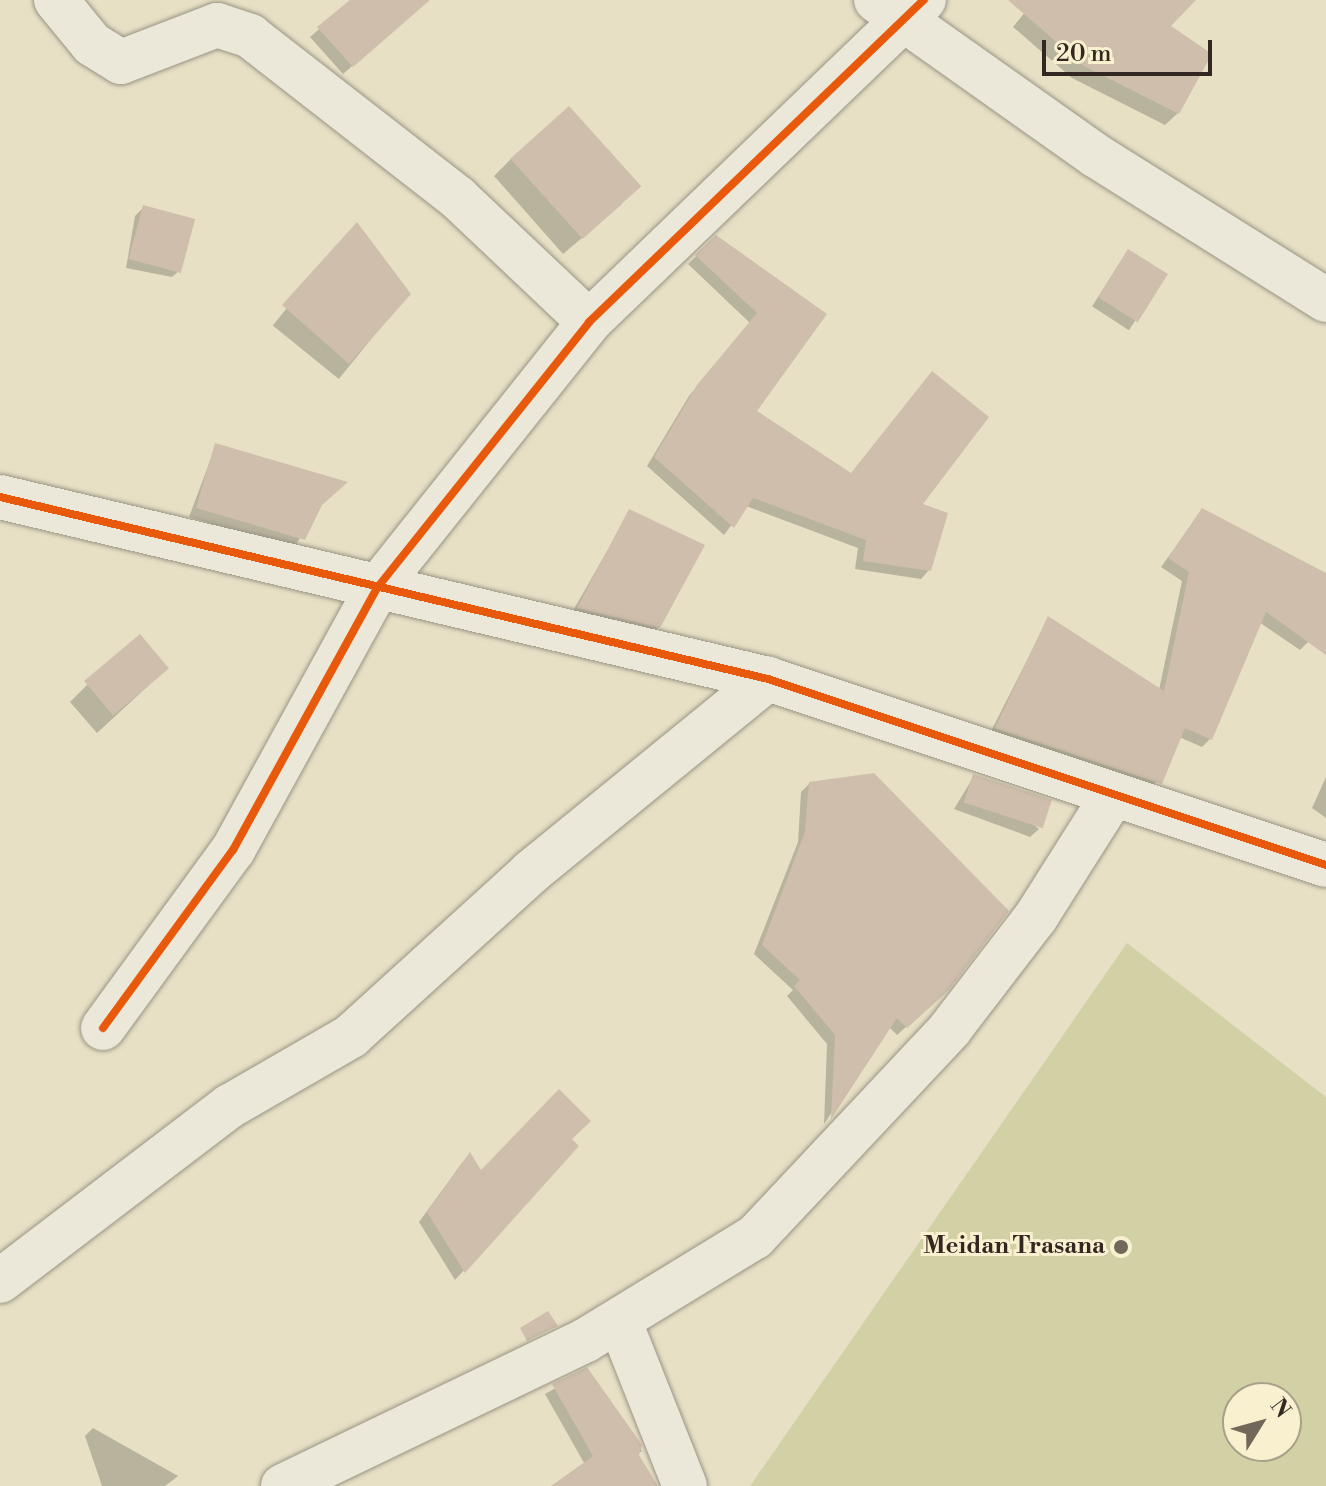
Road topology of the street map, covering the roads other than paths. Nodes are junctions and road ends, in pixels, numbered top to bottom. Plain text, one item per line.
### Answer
1 (56, 0) edge
2 (900, 7) edge
3 (1326, 300) edge
4 (589, 322) junction
5 (0, 497) edge
6 (377, 588) junction
7 (768, 679) junction
8 (1113, 795) junction
9 (1326, 865) edge
10 (103, 1028) dead end
11 (0, 1281) edge
12 (620, 1322) junction
13 (283, 1486) edge
14 (685, 1486) edge

1 - 4 street
2 - 3 street
2 - 4 street
4 - 6 street
5 - 6 street
6 - 7 street
6 - 10 street
7 - 8 street
7 - 11 street
8 - 9 street
8 - 12 street
12 - 13 street
12 - 14 street

